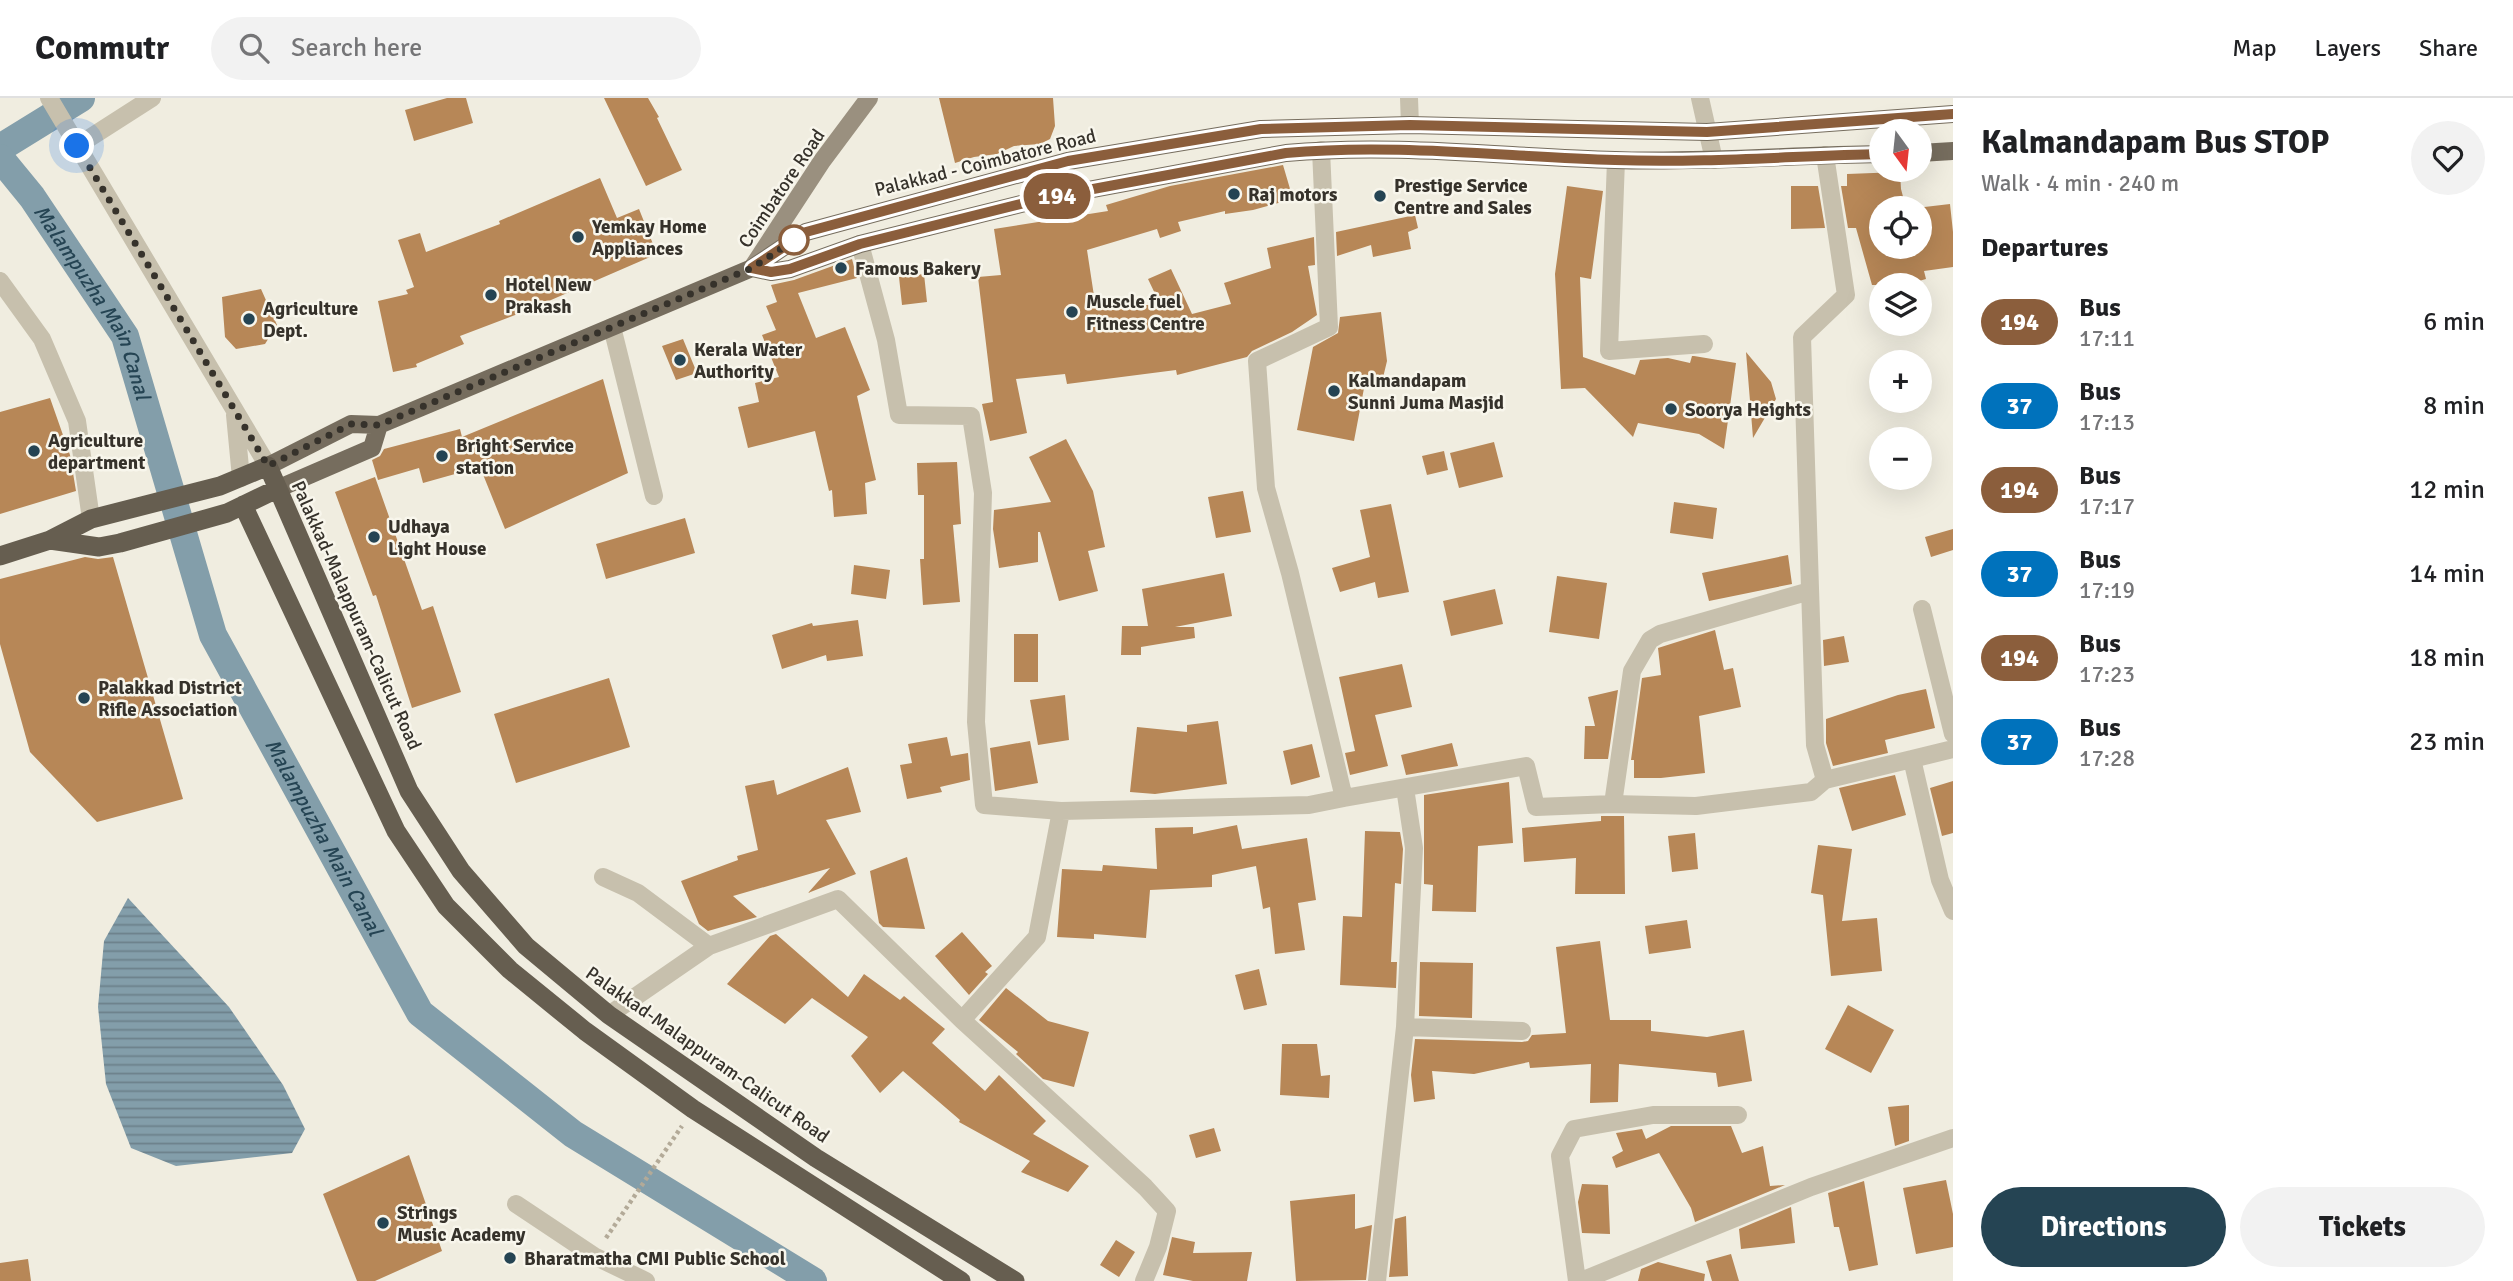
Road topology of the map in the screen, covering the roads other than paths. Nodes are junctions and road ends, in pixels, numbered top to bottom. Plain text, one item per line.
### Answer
1 (49, 98) edge
2 (152, 98) edge
3 (869, 98) edge
4 (1409, 98) edge
5 (1700, 98) edge
6 (1953, 114) edge
7 (1410, 125) junction
8 (1707, 132) junction
9 (77, 146) junction
10 (1321, 150) junction
11 (1953, 151) edge
12 (1932, 152) edge
13 (1869, 154) edge
14 (1825, 155) junction
15 (1616, 160) junction
16 (1714, 160) junction
17 (860, 244) junction
18 (752, 268) junction
19 (0, 281) edge
20 (612, 327) junction
21 (1704, 344) dead end
22 (234, 408) junction
23 (379, 425) junction
24 (268, 466) junction
25 (241, 478) junction
26 (277, 489) junction
27 (654, 496) dead end
28 (235, 509) junction
29 (101, 517) junction
30 (50, 540) junction
31 (0, 556) edge
32 (1810, 591) junction
33 (1922, 609) dead end
34 (1953, 734) edge
35 (1953, 749) edge
36 (1912, 759) junction
37 (1825, 780) junction
38 (1405, 788) junction
39 (1344, 798) junction
40 (1614, 804) junction
41 (1061, 811) junction
42 (445, 848) junction
43 (421, 868) junction
44 (603, 877) dead end
45 (1953, 911) edge
46 (709, 946) junction
47 (609, 1015) junction
48 (962, 1020) junction
49 (1405, 1027) junction
50 (1522, 1031) dead end
51 (1738, 1115) dead end
52 (1953, 1138) edge
53 (516, 1204) dead end
54 (646, 1281) edge
55 (961, 1281) edge
56 (1016, 1281) edge
57 (1144, 1281) edge
58 (1377, 1281) edge
59 (1579, 1281) edge

1 - 9 street
2 - 9 street
3 - 18 main road, Coimbatore Road
4 - 7 street
5 - 8 street
6 - 8 main road, Palakkad - Coimbatore Road
7 - 8 main road, Palakkad - Coimbatore Road
7 - 18 main road, Palakkad - Coimbatore Road
8 - 16 street
9 - 22 street
10 - 15 main road, Palakkad - Coimbatore Road
10 - 17 main road, Palakkad - Coimbatore Road
10 - 39 street
11 - 12 main road
13 - 14 main road, Palakkad - Coimbatore Road
14 - 16 main road, Palakkad - Coimbatore Road
14 - 32 street
15 - 16 main road, Palakkad - Coimbatore Road
15 - 21 street
17 - 18 main road, Palakkad - Coimbatore Road
17 - 41 street
18 - 20 main road, Palakkad - Coimbatore Road
19 - 29 street
20 - 23 main road, Palakkad - Coimbatore Road
20 - 27 street
22 - 24 street
22 - 25 street
23 - 24 main road, Palakkad - Coimbatore Road
23 - 26 main road, Palakkad - Coimbatore Road
24 - 25 highway, Palakkad - Coimbatore Road
24 - 26 highway, Palakkad-Malappuram-Calicut Road
25 - 29 highway, Palakkad - Coimbatore Road
26 - 28 highway, Palakkad - Coimbatore Road
26 - 42 highway, Palakkad-Malappuram-Calicut Road
28 - 30 highway, Palakkad - Coimbatore Road
28 - 43 highway
29 - 30 highway, Palakkad - Coimbatore Road
30 - 31 highway, Palakkad - Coimbatore Road
32 - 37 street
32 - 40 street
33 - 34 street
35 - 36 street
36 - 37 street
36 - 45 street
37 - 40 street
38 - 39 street
38 - 40 street
38 - 49 street
39 - 41 street
41 - 48 street
42 - 43 highway
42 - 47 highway, Palakkad-Malappuram-Calicut Road
43 - 55 highway
44 - 46 street
46 - 47 street
46 - 48 street
47 - 56 highway, Palakkad-Malappuram-Calicut Road
48 - 57 street
49 - 50 street
49 - 58 street
51 - 59 street
52 - 59 street
53 - 54 street

